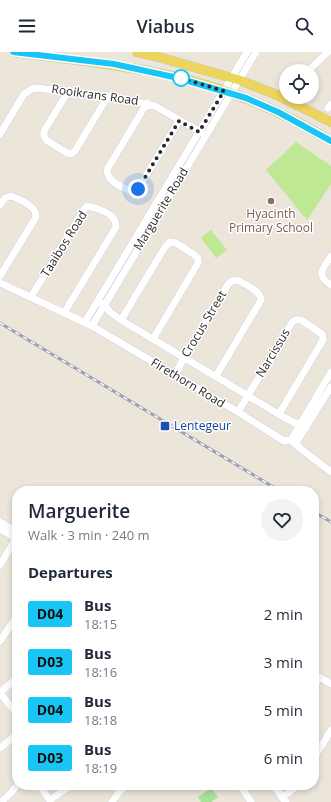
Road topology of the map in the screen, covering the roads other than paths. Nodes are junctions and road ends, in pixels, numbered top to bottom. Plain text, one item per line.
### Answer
1 (13, 52) edge
2 (137, 52) edge
3 (247, 52) edge
4 (256, 52) edge
5 (328, 52) edge
6 (315, 64) edge
7 (238, 75) junction
8 (69, 90) junction
9 (228, 92) junction
10 (108, 96) junction
11 (147, 103) junction
12 (179, 121) junction
13 (331, 122) edge
14 (202, 133) junction
15 (0, 134) edge
16 (331, 141) edge
17 (0, 205) edge
18 (331, 256) edge
19 (0, 276) edge
20 (0, 283) edge
21 (331, 285) edge
22 (31, 298) junction
23 (101, 303) junction
24 (64, 313) junction
25 (121, 320) junction
26 (89, 324) junction
27 (153, 339) junction
28 (184, 358) junction
29 (331, 372) edge
30 (175, 375) junction
31 (216, 376) junction
32 (331, 387) edge
33 (248, 396) junction
34 (238, 412) junction
35 (279, 414) junction
36 (303, 426) junction
37 (293, 442) junction
38 (331, 472) edge
39 (0, 522) edge
40 (0, 529) edge
41 (12, 532) edge
42 (12, 534) edge
43 (12, 545) edge
44 (0, 566) edge
45 (12, 623) edge
46 (0, 641) edge
47 (319, 676) edge
48 (12, 682) edge
49 (331, 684) edge
50 (0, 693) edge
51 (12, 708) edge
52 (331, 730) edge
53 (12, 738) edge
54 (0, 748) edge
55 (319, 750) edge
56 (14, 790) edge
57 (43, 790) edge
58 (65, 790) edge
59 (121, 790) edge
60 (244, 790) edge
61 (277, 790) edge
62 (293, 790) edge
63 (284, 800) edge
64 (51, 801) edge
65 (1, 802) edge
66 (112, 802) edge
67 (251, 802) edge

1 - 9 main road
2 - 7 main road
3 - 7 street
4 - 7 street
5 - 6 street
7 - 9 street, Marguerite Road
7 - 13 main road
8 - 10 street, Rooikrans Road
8 - 10 street
8 - 15 street, Rooikrans Road
9 - 14 street, Marguerite Road
9 - 16 main road
10 - 11 street, Rooikrans Road
11 - 12 street, Rooikrans Road
11 - 12 street
12 - 14 street, Rooikrans Road
14 - 23 street, Marguerite Road
17 - 19 street
18 - 21 street
20 - 22 street, Firethorn Road
22 - 24 street, Firethorn Road
22 - 24 street, Taaibos Road
23 - 25 street, Firethorn Road
23 - 26 street, Marguerite Road
24 - 26 street, Firethorn Road
25 - 27 street, Firethorn Road
25 - 27 street
26 - 30 street, Firethorn Road
27 - 28 street, Firethorn Road
28 - 30 street, Crocus Street
28 - 31 street, Firethorn Road
28 - 31 street, Crocus Street
29 - 36 street
30 - 34 street, Firethorn Road
31 - 33 street, Firethorn Road
32 - 36 street
33 - 34 street, Narcissus
33 - 35 street, Firethorn Road
33 - 35 street, Narcissus
34 - 37 street, Firethorn Road
35 - 36 street, Firethorn Road
36 - 37 street
37 - 38 street
39 - 41 street
40 - 42 street
43 - 44 street
45 - 46 street
47 - 49 street
48 - 50 street
50 - 51 street
52 - 55 street
53 - 54 street
56 - 65 street
57 - 64 street
58 - 64 street
59 - 66 street
60 - 67 street
61 - 63 street
62 - 63 street

